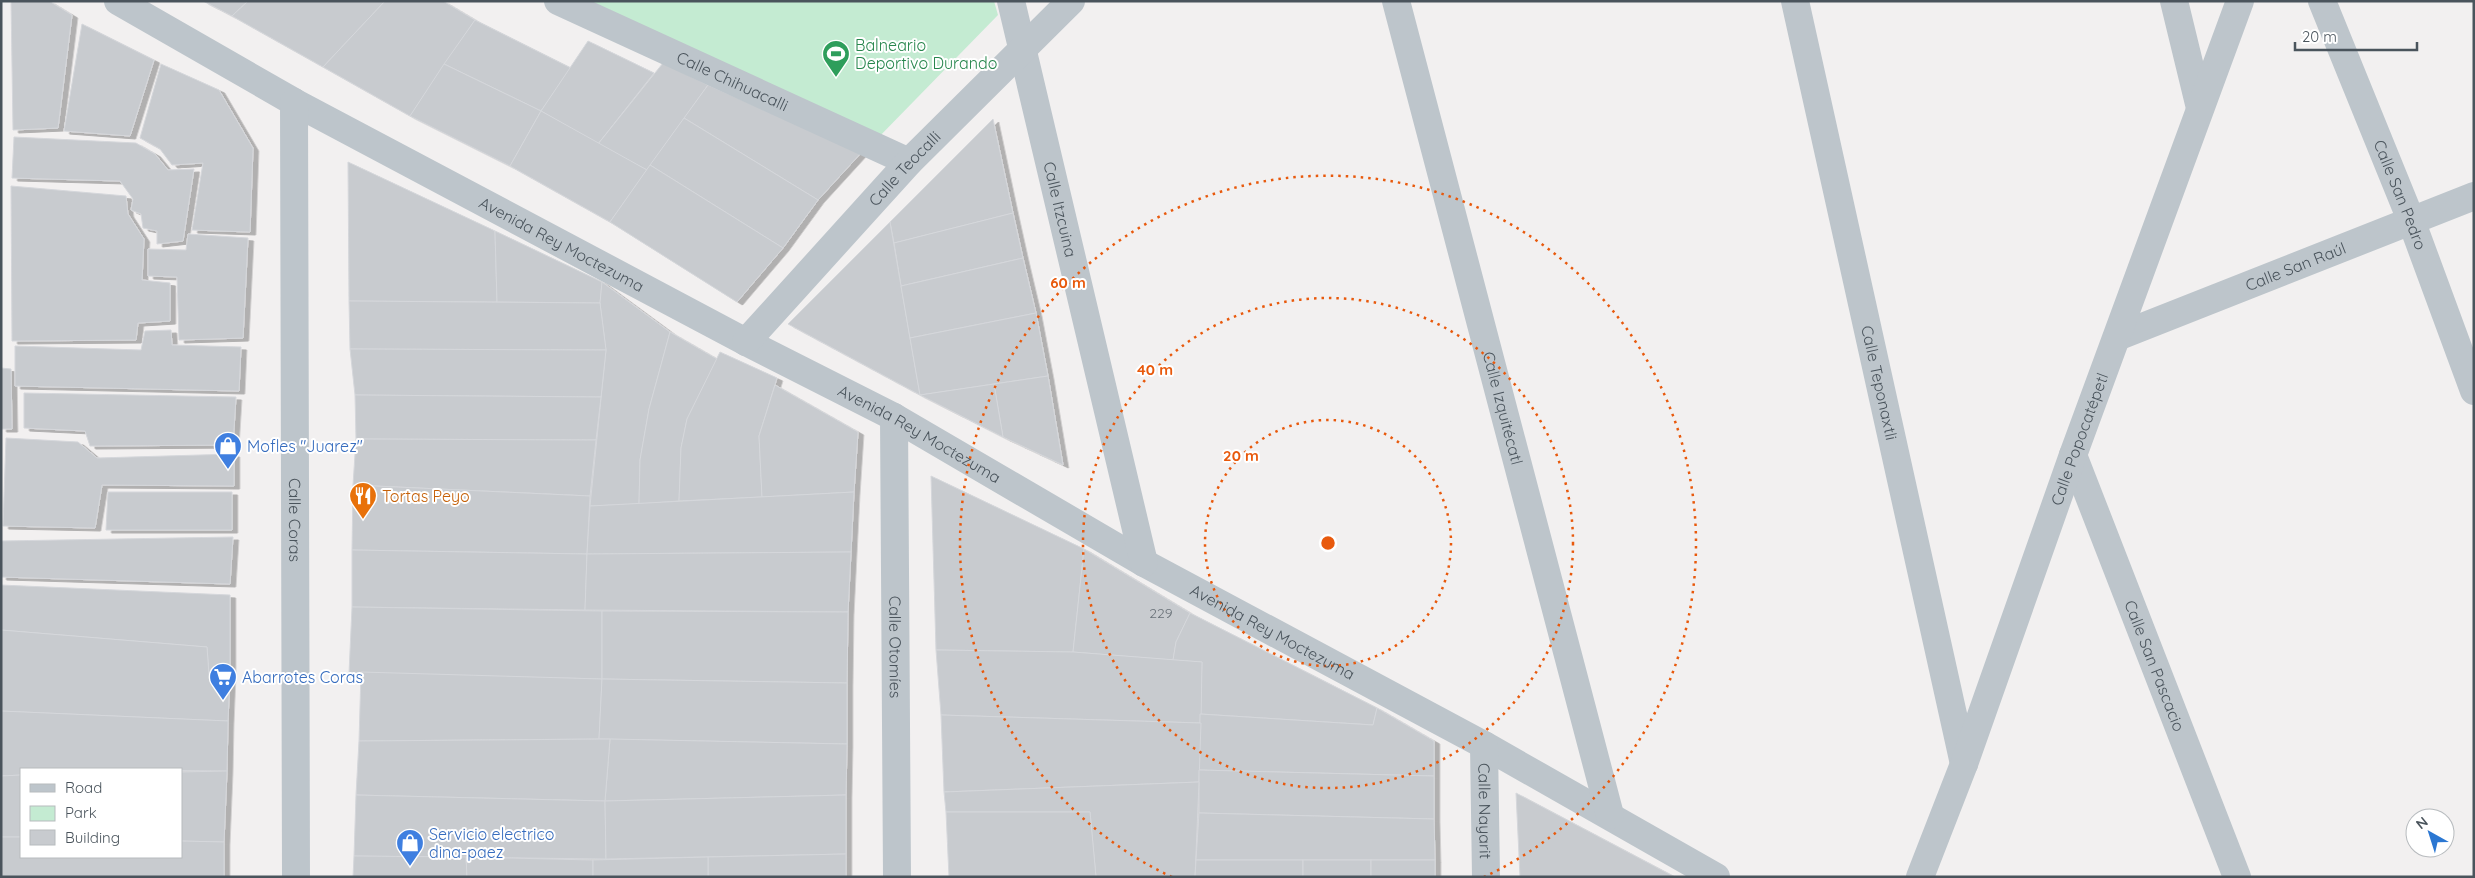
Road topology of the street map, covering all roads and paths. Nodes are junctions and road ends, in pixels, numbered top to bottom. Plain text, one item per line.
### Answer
1 (118, 1) edge
2 (558, 1) edge
3 (1011, 1) edge
4 (1071, 1) edge
5 (1396, 1) edge
6 (1795, 1) edge
7 (2174, 1) edge
8 (2240, 1) edge
9 (2322, 1) edge
10 (1024, 48) junction
11 (294, 102) junction
12 (2200, 108) junction
13 (908, 162) junction
14 (2474, 196) edge
15 (2411, 220) junction
16 (2118, 337) junction
17 (746, 342) junction
18 (2474, 391) edge
19 (894, 417) junction
20 (2073, 454) junction
21 (1144, 563) junction
22 (1484, 744) junction
23 (1964, 764) junction
24 (1610, 815) junction
25 (296, 877) edge
26 (896, 877) edge
27 (1486, 877) edge
28 (1716, 877) edge
29 (1920, 877) edge
30 (2237, 877) edge

1 - 11 street, Avenida Rey Moctezuma
2 - 13 street, Calle Chihuacalli
3 - 10 street, Calle Itzcuina
4 - 10 street, Calle Teocalli
5 - 24 street, Calle Izquitécatl
6 - 23 street, Calle Teponaxtli
7 - 12 street
8 - 12 street, Calle Popocatépetl
9 - 15 street, Calle San Pedro
10 - 13 street, Calle Teocalli
10 - 21 street, Calle Itzcuina
11 - 17 street, Avenida Rey Moctezuma
11 - 25 street, Calle Coras
12 - 16 street, Calle Popocatépetl
13 - 17 street, Calle Teocalli
14 - 15 street, Calle San Raúl
15 - 16 street, Calle San Raúl
15 - 18 street, Calle San Pedro
16 - 20 street, Calle Popocatépetl
17 - 19 street, Avenida Rey Moctezuma
19 - 21 street, Avenida Rey Moctezuma
19 - 26 street, Calle Otomíes
20 - 23 street, Calle Popocatépetl
20 - 30 street, Calle San Pascacio
21 - 22 street, Avenida Rey Moctezuma
22 - 24 street, Avenida Rey Moctezuma
22 - 27 street, Calle Nayarit
23 - 29 street, Calle Popocatépetl
24 - 28 street, Avenida Rey Moctezuma

